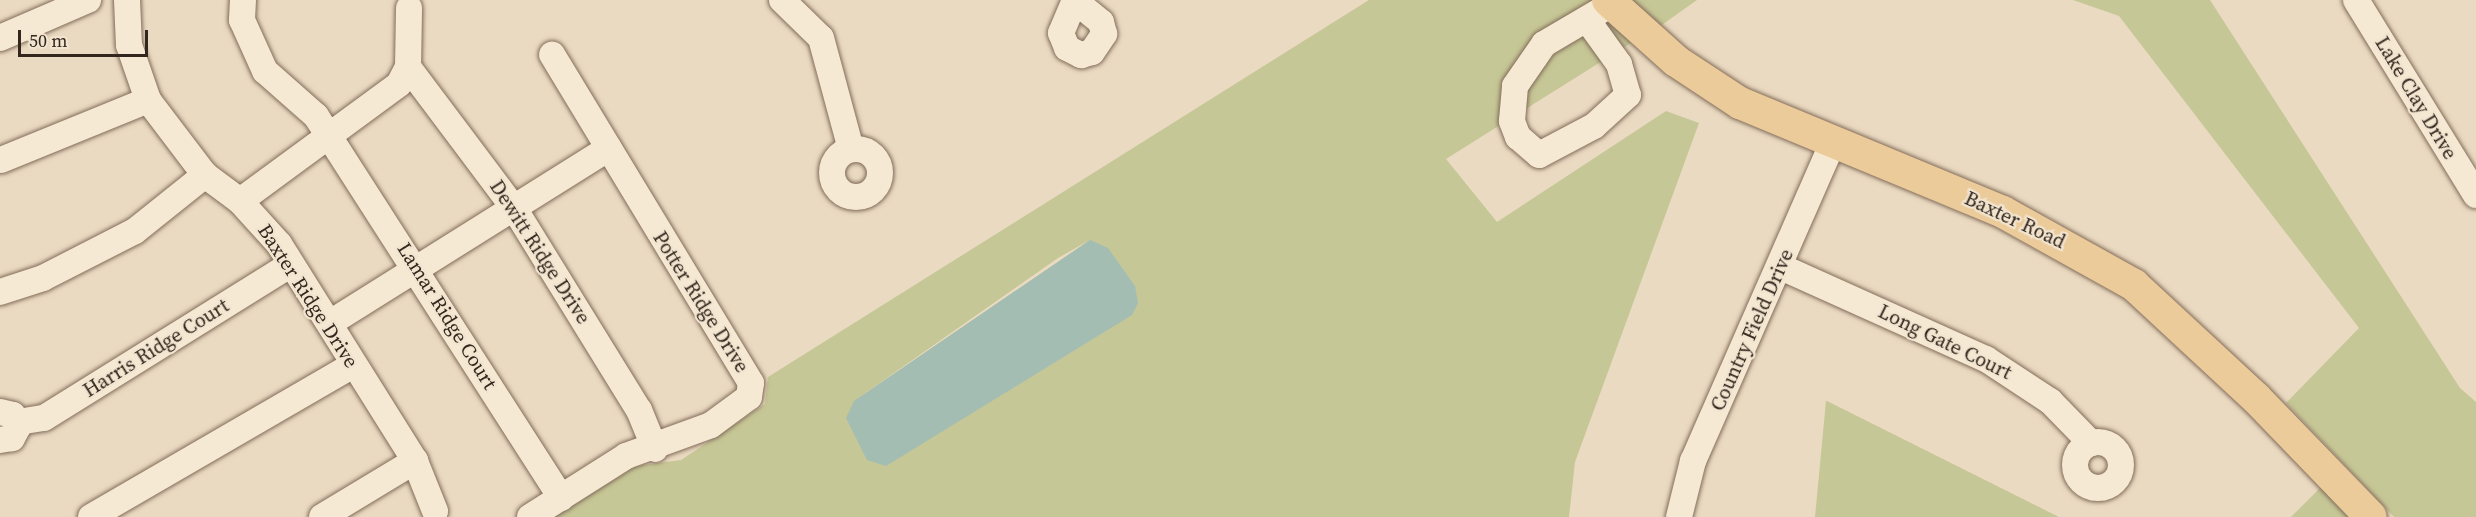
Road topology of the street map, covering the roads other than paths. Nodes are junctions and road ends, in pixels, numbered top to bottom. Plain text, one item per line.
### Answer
1 (88, 0) edge
2 (127, 0) edge
3 (243, 0) edge
4 (782, 0) edge
5 (2356, 0) edge
6 (408, 3) edge
7 (1603, 8) edge
8 (0, 38) edge
9 (552, 55) dead end
10 (408, 67) junction
11 (148, 100) junction
12 (330, 137) junction
13 (1832, 145) junction
14 (609, 148) junction
15 (851, 149) dead end
16 (0, 166) edge
17 (205, 176) junction
18 (2476, 195) edge
19 (240, 201) junction
20 (514, 208) junction
21 (290, 265) junction
22 (1781, 267) junction
23 (417, 268) junction
24 (0, 292) edge
25 (330, 323) junction
26 (353, 365) junction
27 (6, 425) edge
28 (2091, 442) dead end
29 (655, 449) junction
30 (416, 461) junction
31 (561, 498) junction
32 (436, 515) edge
33 (91, 517) edge
34 (322, 517) edge
35 (530, 517) edge
36 (1679, 517) edge
37 (2371, 517) edge

1 - 8 street
2 - 11 street, Baxter Ridge Drive
3 - 12 street, Lamar Ridge Court
4 - 15 street
5 - 18 street, Lake Clay Drive
6 - 10 street
7 - 7 street
7 - 13 main road, Baxter Road
9 - 14 street, Potter Ridge Drive
10 - 12 street
10 - 20 street, Dewitt Ridge Drive
11 - 16 street
11 - 17 street, Baxter Ridge Drive
12 - 19 street
12 - 23 street, Lamar Ridge Court
13 - 22 street, Country Field Drive
13 - 37 main road, Baxter Road
14 - 20 street
14 - 29 street, Potter Ridge Drive
17 - 19 street, Baxter Ridge Drive
17 - 24 street
19 - 21 street, Baxter Ridge Drive
20 - 23 street
20 - 29 street, Dewitt Ridge Drive
21 - 25 street, Baxter Ridge Drive
21 - 27 street, Harris Ridge Court
22 - 28 street, Long Gate Court
22 - 36 street, Country Field Drive
23 - 25 street
23 - 31 street, Lamar Ridge Court
25 - 26 street, Baxter Ridge Drive
26 - 30 street, Baxter Ridge Drive
26 - 33 street
29 - 31 street, Potter Ridge Drive
30 - 32 street, Baxter Ridge Drive
30 - 34 street
31 - 35 street, Potter Ridge Drive

